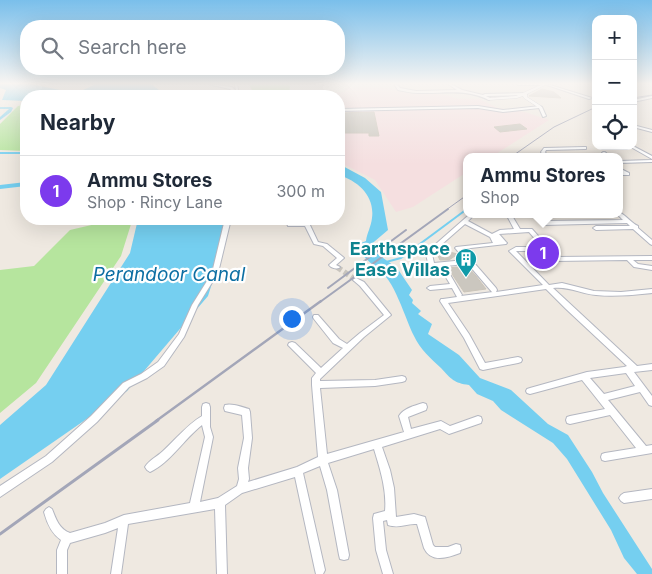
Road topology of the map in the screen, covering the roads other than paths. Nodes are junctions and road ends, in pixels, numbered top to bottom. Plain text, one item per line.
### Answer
1 (542, 111) edge
2 (544, 116) dead end
3 (637, 127) edge
4 (652, 130) edge
5 (585, 148) dead end
6 (637, 150) edge
7 (544, 153) edge
8 (652, 159) edge
9 (623, 162) edge
10 (623, 216) edge
11 (468, 218) edge
12 (510, 218) edge
13 (464, 221) junction
14 (629, 221) junction
15 (543, 222) dead end
16 (227, 225) edge
17 (307, 225) edge
18 (596, 228) dead end
19 (636, 228) junction
20 (518, 231) junction
21 (494, 235) junction
22 (652, 243) edge
23 (545, 249) junction
24 (628, 258) junction
25 (652, 258) edge
26 (469, 262) junction
27 (441, 264) junction
28 (431, 265) junction
29 (416, 266) dead end
30 (337, 268) dead end
31 (652, 268) edge
32 (356, 280) tunnel mouth
33 (453, 286) junction
34 (548, 287) junction
35 (430, 288) dead end
36 (494, 290) dead end
37 (652, 291) edge
38 (459, 295) dead end
39 (316, 317) dead end
40 (292, 345) dead end
41 (348, 348) junction
42 (518, 360) dead end
43 (652, 367) edge
44 (631, 368) junction
45 (321, 373) junction
46 (584, 376) junction
47 (402, 379) dead end
48 (316, 385) junction
49 (641, 388) junction
50 (530, 391) dead end
51 (602, 398) junction
52 (652, 402) edge
53 (206, 407) dead end
54 (423, 407) dead end
55 (228, 408) dead end
56 (612, 411) junction
57 (206, 418) junction
58 (478, 420) dead end
59 (570, 420) dead end
60 (410, 435) junction
61 (377, 445) junction
62 (648, 450) edge
63 (605, 457) dead end
64 (323, 460) junction
65 (150, 467) dead end
66 (298, 471) junction
67 (240, 489) junction
68 (0, 492) edge
69 (652, 494) edge
70 (624, 498) dead end
71 (220, 503) junction
72 (194, 507) junction
73 (49, 512) dead end
74 (390, 514) junction
75 (124, 520) junction
76 (67, 538) junction
77 (456, 549) dead end
78 (344, 555) dead end
79 (320, 570) dead end
80 (62, 574) edge
81 (116, 574) edge
82 (222, 574) edge
83 (388, 574) edge

1 - 2 street
3 - 4 street
5 - 7 street
6 - 8 street
8 - 9 street
10 - 14 street
11 - 13 street
12 - 20 street
13 - 21 street
13 - 28 street
14 - 15 street
14 - 19 street
16 - 68 street
17 - 30 street
18 - 19 street
19 - 22 street
20 - 21 street
20 - 23 street
21 - 26 street
23 - 24 street
23 - 34 street
24 - 25 street
24 - 31 street
26 - 27 street
26 - 36 street
27 - 28 street
27 - 33 street
28 - 29 street
32 - 41 street
33 - 35 street
33 - 38 street
34 - 37 street
34 - 42 street
34 - 44 street
39 - 41 street
40 - 45 street
41 - 45 street
43 - 44 street
44 - 46 street
44 - 49 street
45 - 48 street
46 - 50 street
46 - 51 street
47 - 48 street
48 - 64 street
49 - 51 street
49 - 52 street
51 - 56 street
53 - 57 street
54 - 60 street
55 - 67 street
56 - 59 street
56 - 62 street
57 - 65 street
57 - 72 street
58 - 60 street
60 - 61 street
61 - 64 street
61 - 74 street
62 - 63 street
64 - 66 street
64 - 78 street
66 - 67 street
66 - 79 street
67 - 71 street
69 - 70 street
71 - 72 street
71 - 82 street
72 - 75 street
73 - 76 street
74 - 77 street
74 - 83 street
75 - 76 street
75 - 81 street
76 - 80 street

